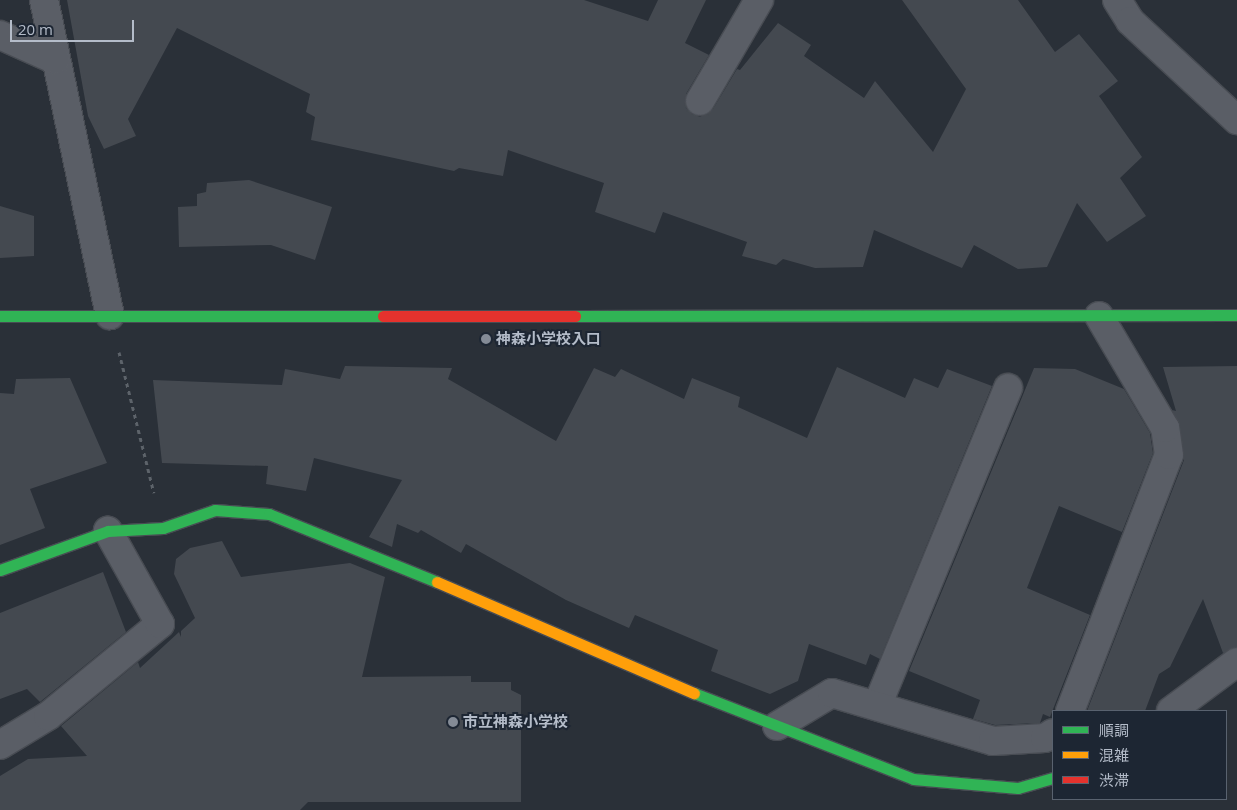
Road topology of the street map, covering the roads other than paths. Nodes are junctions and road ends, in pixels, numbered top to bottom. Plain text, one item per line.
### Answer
1 (44, 0) edge
2 (759, 0) edge
3 (1117, 0) edge
4 (0, 34) edge
5 (56, 60) junction
6 (700, 101) dead end
7 (1237, 120) edge
8 (110, 315) junction
9 (1237, 315) edge
10 (0, 316) edge
11 (1099, 316) junction
12 (1008, 388) dead end
13 (108, 531) junction
14 (0, 570) edge
15 (1237, 662) edge
16 (876, 706) junction
17 (1070, 710) edge
18 (1172, 710) edge
19 (777, 726) junction
20 (1052, 734) edge
21 (0, 745) edge
22 (1052, 778) edge

1 - 5 street
2 - 6 street
3 - 7 street
4 - 5 street
5 - 8 street
8 - 10 street
8 - 11 street
9 - 11 street
11 - 17 street
12 - 16 street
13 - 14 street
13 - 19 street
13 - 21 street
15 - 18 street
16 - 19 street
16 - 20 street
19 - 22 street

